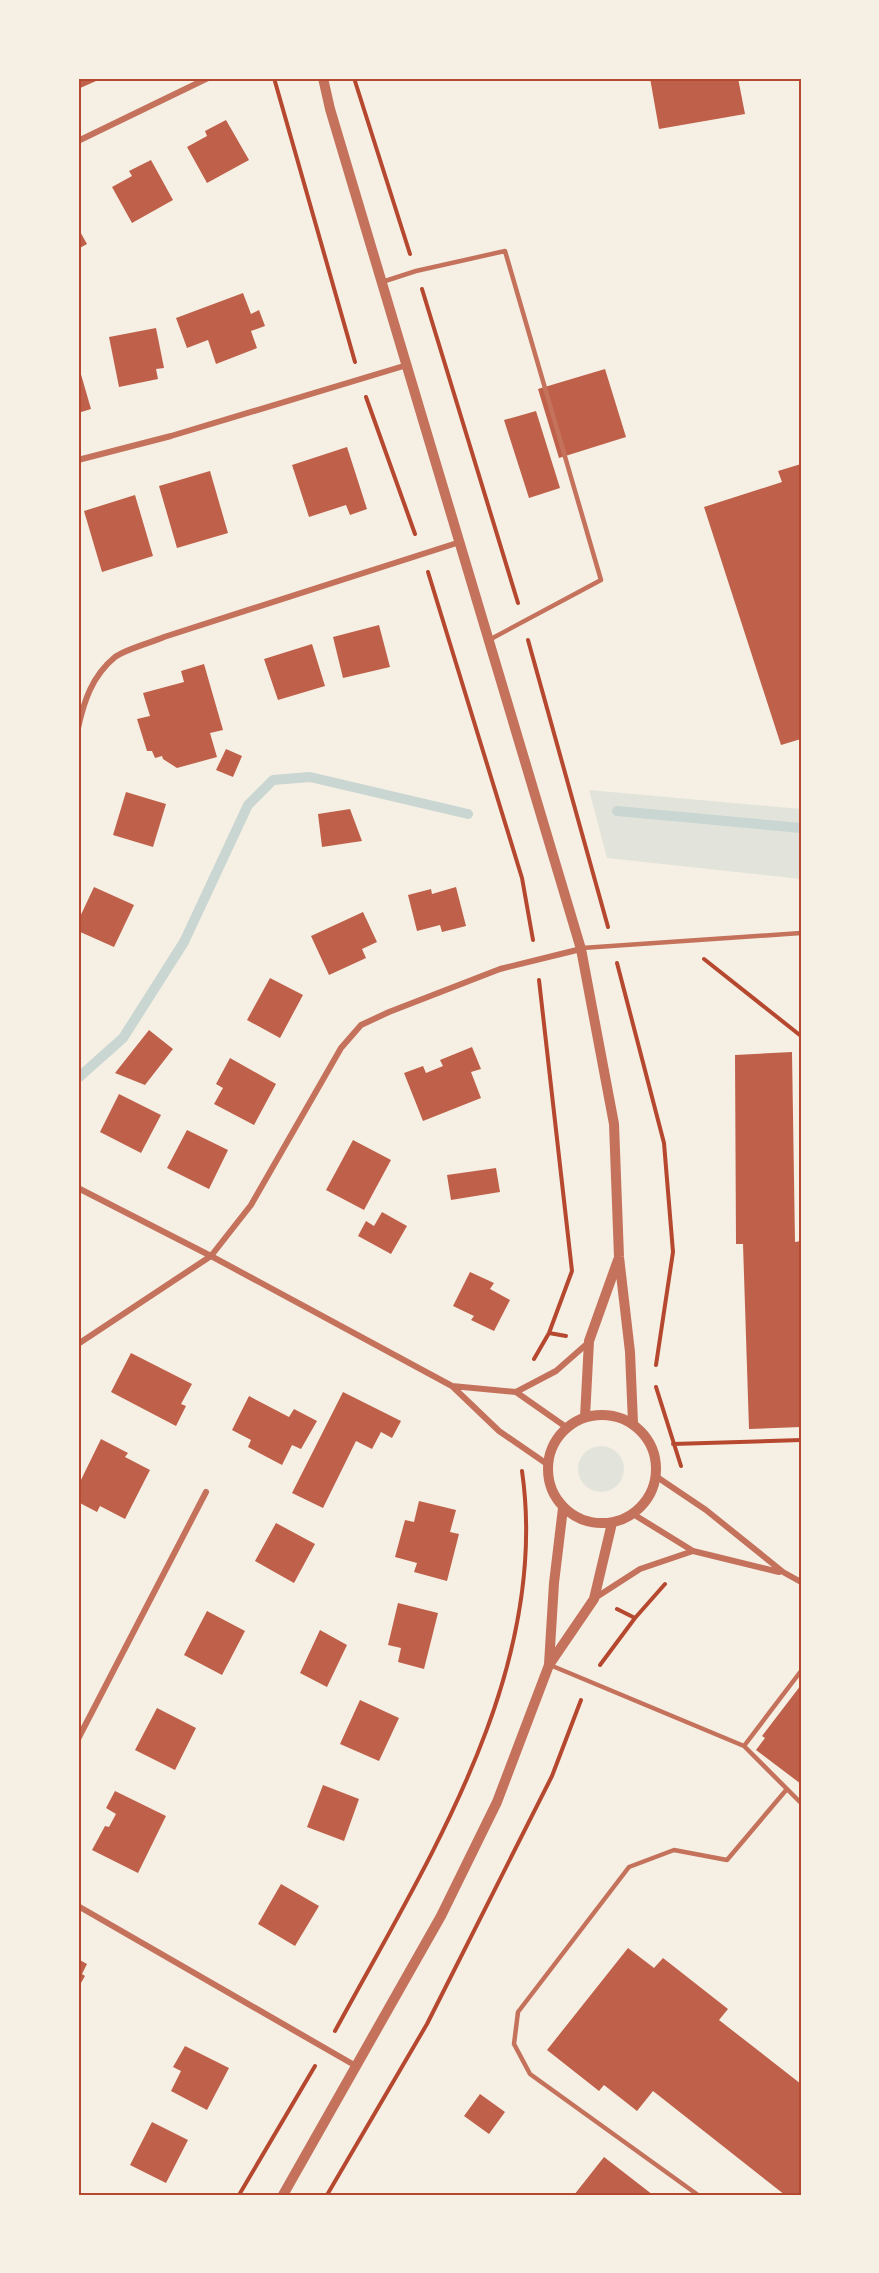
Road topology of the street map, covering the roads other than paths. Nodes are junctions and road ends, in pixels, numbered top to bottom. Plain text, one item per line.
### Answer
1 (208, 78) edge
2 (323, 78) edge
3 (78, 141) edge
4 (382, 282) junction
5 (407, 365) junction
6 (78, 460) edge
7 (460, 542) junction
8 (489, 640) junction
9 (78, 728) edge
10 (801, 933) edge
11 (580, 948) junction
12 (78, 1188) edge
13 (212, 1256) junction
14 (619, 1257) junction
15 (589, 1341) junction
16 (78, 1344) edge
17 (452, 1386) junction
18 (516, 1392) junction
19 (585, 1417) junction
20 (633, 1423) junction
21 (566, 1427) junction
22 (547, 1464) junction
23 (657, 1477) junction
24 (206, 1492) dead end
25 (563, 1508) junction
26 (633, 1514) junction
27 (612, 1523) junction
28 (693, 1551) junction
29 (783, 1572) junction
30 (801, 1582) edge
31 (594, 1599) junction
32 (549, 1665) junction
33 (801, 1671) edge
34 (78, 1739) edge
35 (744, 1746) junction
36 (787, 1790) junction
37 (801, 1803) edge
38 (78, 1906) edge
39 (356, 2066) junction
40 (283, 2195) edge
41 (698, 2195) edge

1 - 3 street
2 - 4 street
4 - 5 street
4 - 8 lane
5 - 6 street
5 - 7 street
7 - 8 street
7 - 9 street
8 - 11 street
10 - 11 lane
11 - 13 street
11 - 14 street
12 - 13 street
13 - 16 street
13 - 17 street
14 - 15 street
14 - 20 street
15 - 18 street
15 - 19 street
17 - 18 street
17 - 22 street
18 - 21 street
19 - 20 street
19 - 21 street
20 - 23 street
21 - 22 street
22 - 25 street
23 - 26 street
23 - 29 street
24 - 34 street
25 - 27 street
25 - 32 street
26 - 27 street
26 - 28 street
27 - 31 street
28 - 29 street
28 - 31 street
29 - 30 street
31 - 32 street
32 - 35 lane
32 - 39 street
33 - 35 lane
35 - 36 lane
36 - 37 lane
36 - 41 lane
38 - 39 street
39 - 40 street

